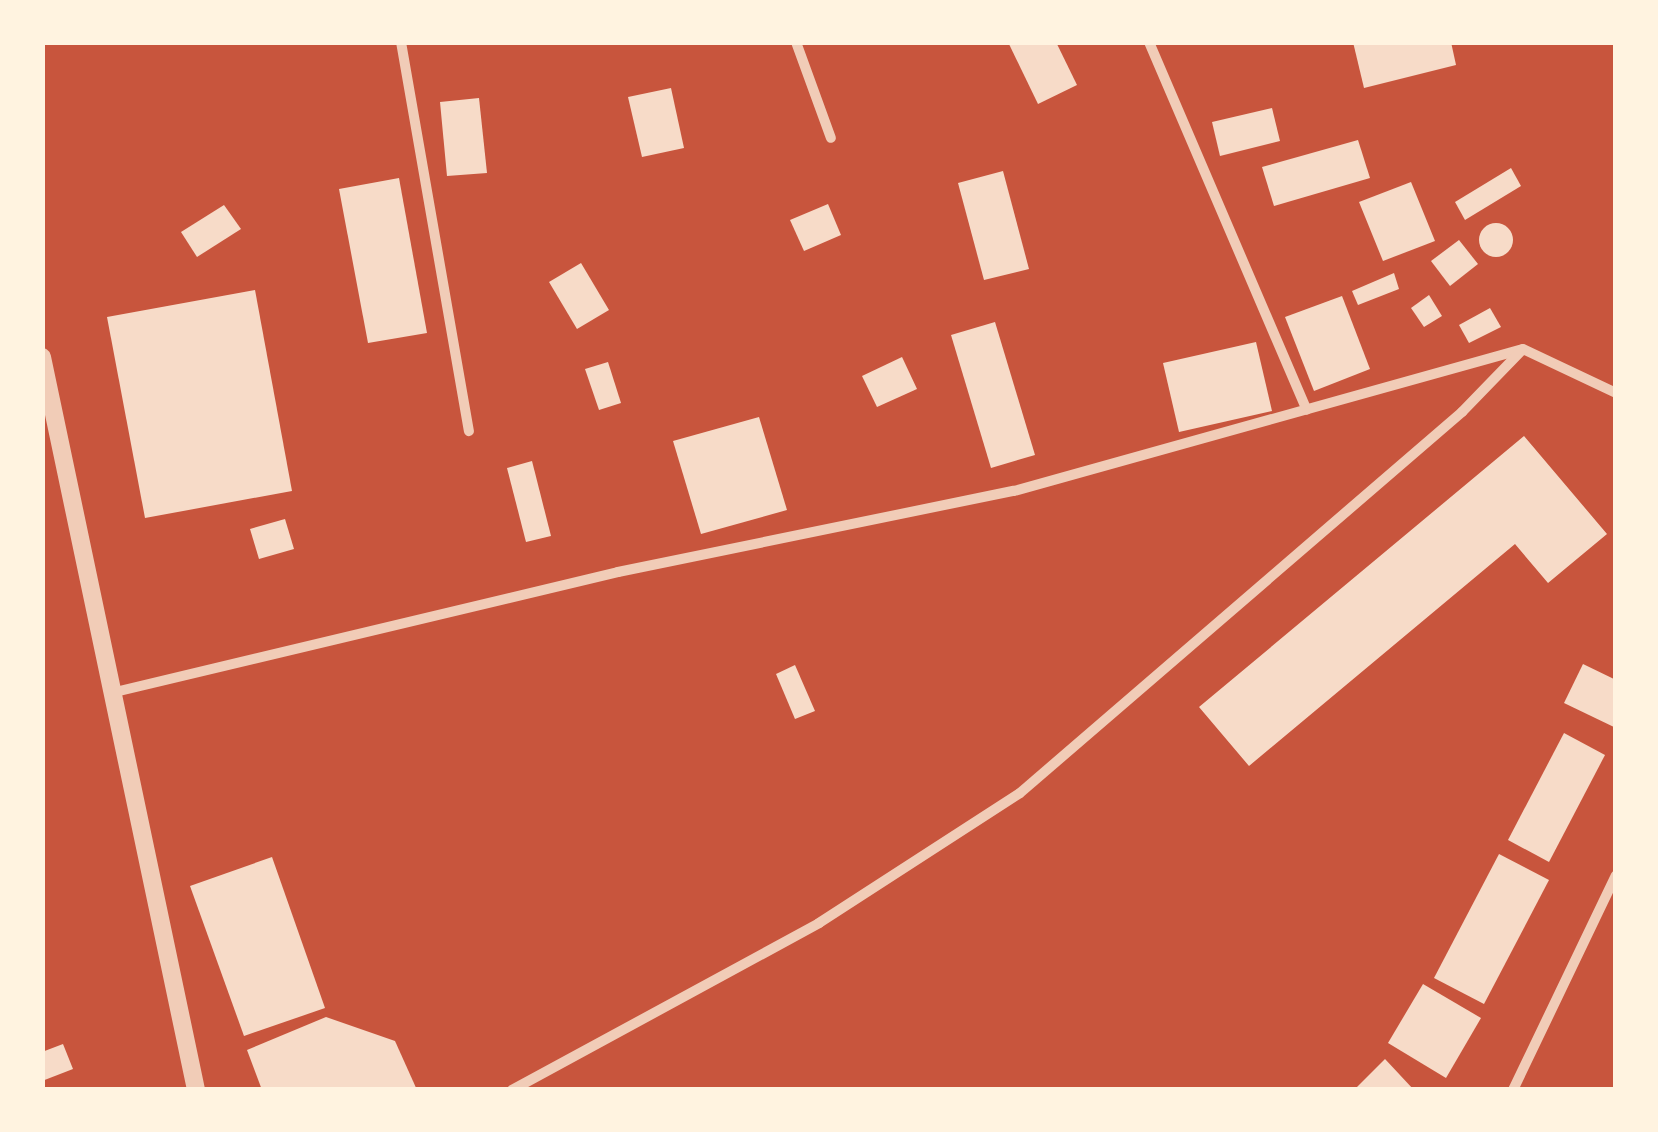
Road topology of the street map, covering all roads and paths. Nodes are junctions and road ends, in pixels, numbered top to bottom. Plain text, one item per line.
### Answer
1 (400, 42) edge
2 (796, 42) edge
3 (1149, 42) edge
4 (832, 138) dead end
5 (1523, 350) junction
6 (42, 357) edge
7 (1616, 393) edge
8 (1306, 410) junction
9 (469, 431) dead end
10 (111, 693) junction
11 (1616, 876) edge
12 (196, 1090) edge
13 (512, 1090) edge
14 (1512, 1090) edge

1 - 9 street
2 - 4 street
3 - 8 street
5 - 7 street
5 - 8 street
5 - 13 street
6 - 10 street
8 - 10 street
10 - 12 street
11 - 14 street

